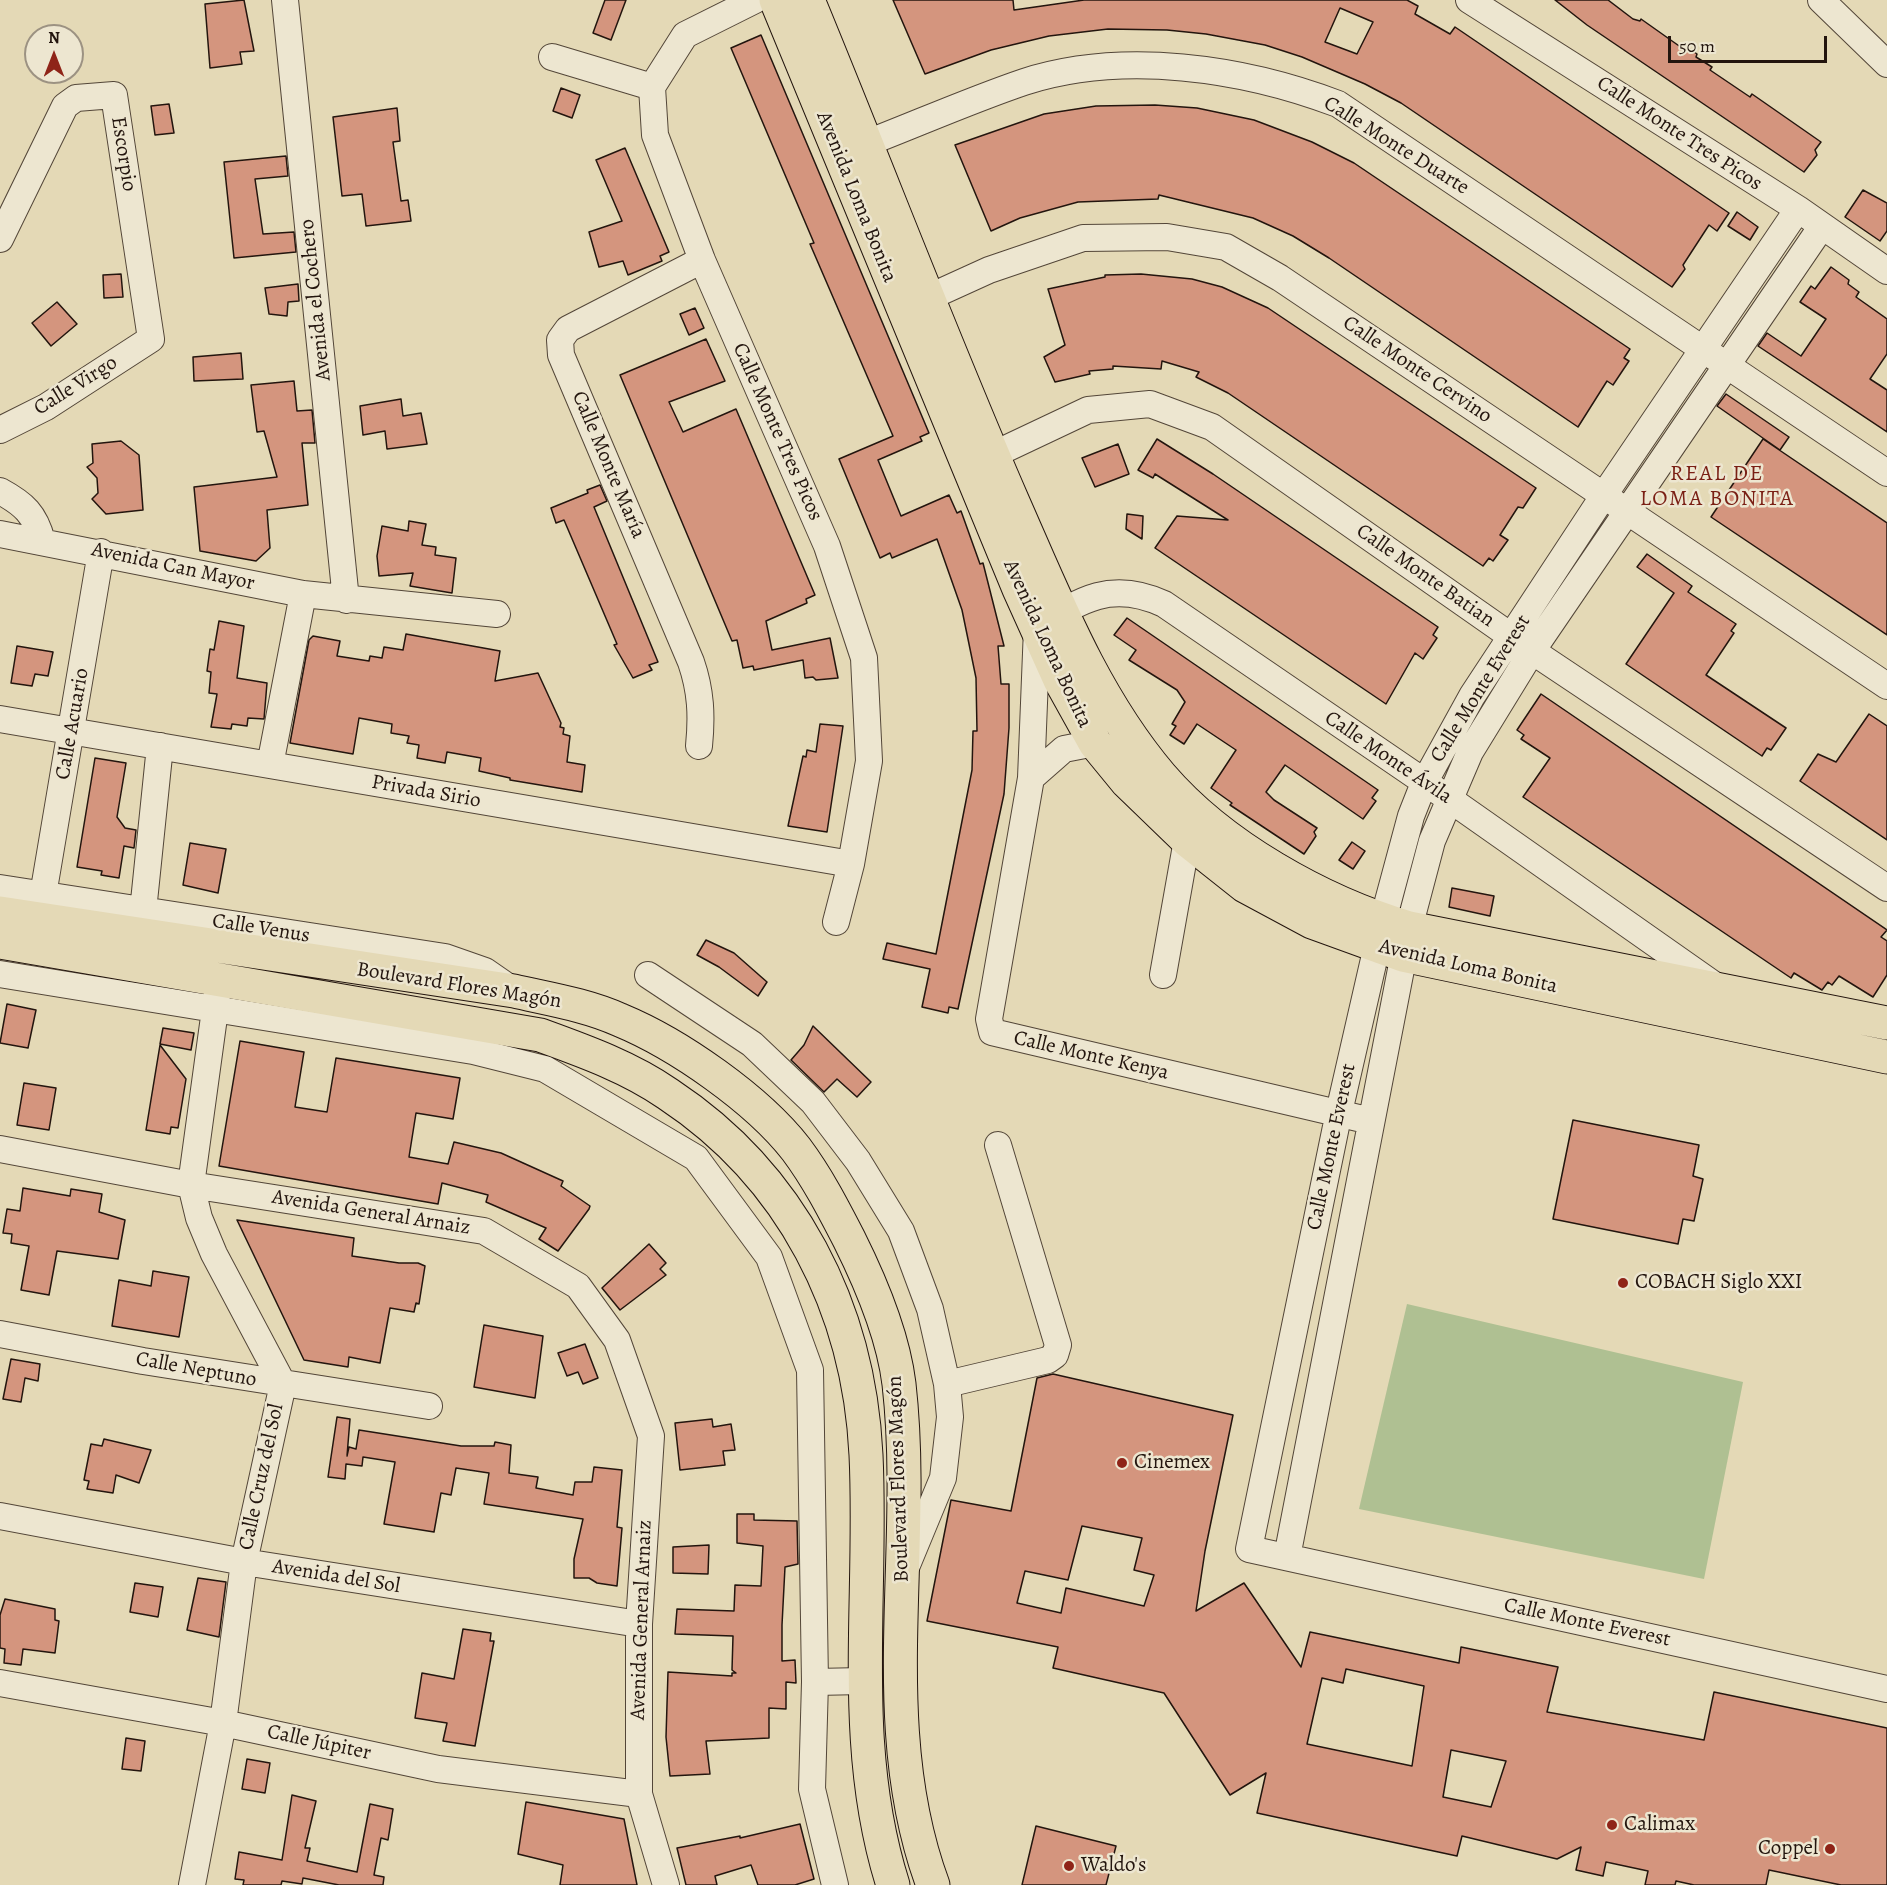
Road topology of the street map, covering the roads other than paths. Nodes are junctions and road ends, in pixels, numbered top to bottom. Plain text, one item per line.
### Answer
1 (285, 0) edge
2 (755, 0) edge
3 (776, 0) edge
4 (808, 0) edge
5 (1469, 0) edge
6 (1821, 0) edge
7 (552, 57) dead end
8 (1887, 64) edge
9 (652, 87) junction
10 (853, 149) junction
11 (1798, 210) junction
12 (1822, 226) junction
13 (0, 238) edge
14 (702, 260) junction
15 (1887, 271) edge
16 (915, 304) junction
17 (151, 339) joint
18 (1705, 348) junction
19 (1729, 364) junction
20 (0, 430) edge
21 (980, 461) junction
22 (1887, 473) edge
23 (0, 491) edge
24 (1604, 495) junction
25 (1627, 511) junction
26 (0, 534) edge
27 (42, 541) junction
28 (101, 552) junction
29 (303, 594) junction
30 (346, 600) junction
31 (497, 614) dead end
32 (1049, 620) junction
33 (1522, 644) junction
34 (1887, 686) edge
35 (0, 719) edge
36 (72, 732) junction
37 (1095, 743) junction
38 (699, 746) dead end
39 (160, 747) junction
40 (270, 765) junction
41 (1031, 778) junction
42 (1424, 783) junction
43 (1448, 798) junction
44 (1186, 840) junction
45 (851, 864) junction
46 (0, 888) edge
47 (1887, 888) edge
48 (43, 896) junction
49 (143, 911) junction
50 (0, 914) edge
51 (836, 922) dead end
52 (1393, 938) junction
53 (0, 942) edge
54 (0, 974) edge
55 (648, 975) dead end
56 (1163, 975) dead end
57 (514, 991) junction
58 (1725, 992) junction
59 (217, 995) junction
60 (1887, 1023) edge
61 (1887, 1057) edge
62 (1339, 1112) junction
63 (1371, 1121) junction
64 (998, 1145) dead end
65 (0, 1149) edge
66 (191, 1185) junction
67 (0, 1334) edge
68 (283, 1384) junction
69 (947, 1384) junction
70 (429, 1406) dead end
71 (0, 1516) edge
72 (1287, 1557) junction
73 (244, 1562) junction
74 (903, 1574) junction
75 (639, 1624) junction
76 (863, 1681) junction
77 (815, 1682) junction
78 (0, 1683) edge
79 (1887, 1689) edge
80 (223, 1723) junction
81 (639, 1794) junction
82 (192, 1885) edge
83 (666, 1885) edge
84 (835, 1885) edge
85 (893, 1885) edge
86 (933, 1885) edge

1 - 30 street, Avenida el Cochero
2 - 9 street
3 - 10 main road, Avenida Loma Bonita
4 - 10 main road, Avenida Loma Bonita
5 - 11 street, Calle Monte Tres Picos
6 - 8 street
7 - 9 street
9 - 14 street, Calle Monte Tres Picos
10 - 16 main road, Avenida Loma Bonita
10 - 18 street, Calle Monte Duarte
11 - 12 street, Calle Monte Tres Picos
11 - 18 street, Calle Monte Everest
12 - 15 street, Calle Monte Tres Picos
12 - 19 street, Calle Monte Everest
13 - 17 street, Escorpio
14 - 38 street, Calle Monte María
14 - 45 street, Calle Monte Tres Picos
16 - 21 main road, Avenida Loma Bonita
16 - 24 street, Calle Monte Cervino
17 - 20 street, Calle Virgo
18 - 19 street, Calle Monte Duarte
18 - 24 street, Calle Monte Everest
19 - 22 street, Calle Monte Duarte
19 - 25 street, Calle Monte Everest
21 - 32 main road, Avenida Loma Bonita
21 - 33 street, Calle Monte Batian
23 - 27 street
24 - 25 street, Calle Monte Cervino
24 - 33 street, Calle Monte Everest
25 - 33 street, Calle Monte Everest
25 - 34 street, Calle Monte Cervino
26 - 27 street, Avenida Can Mayor
27 - 28 street, Avenida Can Mayor
28 - 29 street, Avenida Can Mayor
28 - 36 street, Calle Acuario
29 - 30 street, Avenida Can Mayor
29 - 40 street
30 - 31 street, Avenida Can Mayor
32 - 37 main road, Avenida Loma Bonita
32 - 41 street, Calle Monte Kenya
32 - 42 street, Calle Monte Ávila
32 - 52 main road, Avenida Loma Bonita
33 - 42 street, Calle Monte Everest
33 - 43 street, Calle Monte Everest
33 - 47 street, Calle Monte Batian
35 - 36 street, Privada Sirio
36 - 39 street, Privada Sirio
36 - 48 street, Calle Acuario
37 - 41 street
37 - 44 main road, Avenida Loma Bonita
39 - 40 street, Privada Sirio
39 - 49 street
40 - 45 street, Privada Sirio
41 - 62 street, Calle Monte Kenya
42 - 43 street, Calle Monte Ávila
42 - 52 street, Calle Monte Everest
43 - 52 street, Calle Monte Everest
43 - 58 street, Calle Monte Ávila
44 - 52 main road, Avenida Loma Bonita
44 - 56 street
45 - 51 street, Calle Monte Tres Picos
46 - 48 street, Calle Venus
48 - 49 street, Calle Venus
49 - 57 street, Calle Venus
50 - 57 main road, Boulevard Flores Magón
52 - 58 main road, Avenida Loma Bonita
52 - 61 main road, Avenida Loma Bonita
52 - 62 street, Calle Monte Everest
52 - 63 street, Calle Monte Everest
53 - 59 main road, Boulevard Flores Magón
54 - 59 street
55 - 69 street
57 - 74 main road, Boulevard Flores Magón
58 - 60 main road, Avenida Loma Bonita
59 - 66 street, Calle Cruz del Sol
59 - 76 main road, Boulevard Flores Magón
59 - 77 street
62 - 63 street, Calle Monte Kenya
62 - 72 street, Calle Monte Everest
63 - 72 street, Calle Monte Everest
64 - 69 street
65 - 66 street, Avenida General Arnaiz
66 - 68 street, Calle Cruz del Sol
66 - 75 street, Avenida General Arnaiz
67 - 68 street, Calle Neptuno
68 - 70 street, Calle Neptuno
68 - 73 street, Calle Cruz del Sol
69 - 74 street
71 - 73 street, Avenida del Sol
72 - 79 street, Calle Monte Everest
73 - 75 street, Avenida del Sol
73 - 80 street, Calle Cruz del Sol
74 - 86 main road, Boulevard Flores Magón
75 - 81 street, Avenida General Arnaiz
76 - 77 street
76 - 85 main road, Boulevard Flores Magón
77 - 84 street
78 - 80 street, Calle Júpiter
80 - 81 street, Calle Júpiter
80 - 82 street, Calle Cruz del Sol
81 - 83 street, Avenida General Arnaiz

